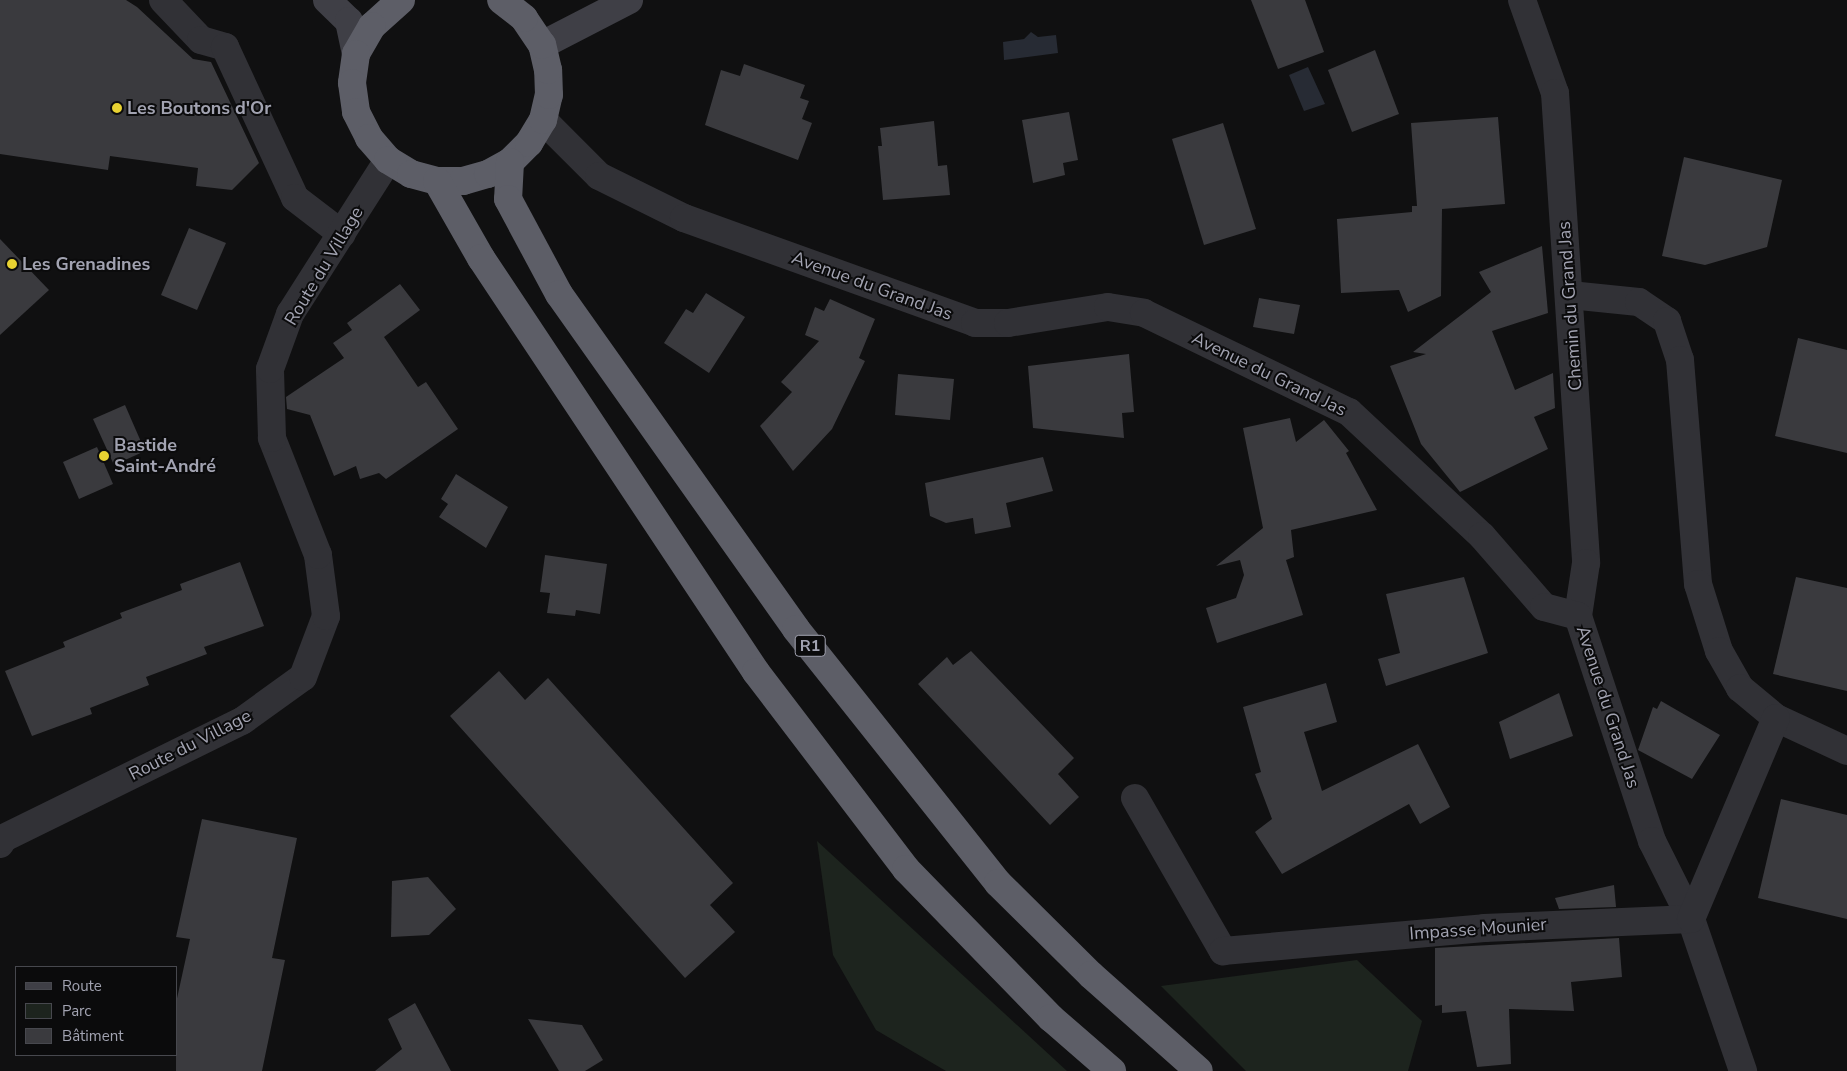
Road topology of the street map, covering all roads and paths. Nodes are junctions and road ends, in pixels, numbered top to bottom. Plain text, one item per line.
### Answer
1 (163, 0) edge
2 (326, 0) edge
3 (401, 0) edge
4 (501, 0) edge
5 (629, 0) edge
6 (1522, 0) edge
7 (542, 45) junction
8 (356, 54) junction
9 (543, 120) junction
10 (388, 160) junction
11 (510, 162) junction
12 (437, 181) junction
13 (342, 234) junction
14 (1570, 294) junction
15 (1578, 616) junction
16 (1776, 718) junction
17 (1847, 752) edge
18 (1135, 798) dead end
19 (0, 844) edge
20 (1691, 919) junction
21 (1112, 1071) edge
22 (1199, 1071) edge
23 (1743, 1071) edge

1 - 13 street
2 - 8 street
3 - 8 highway
4 - 7 highway
5 - 7 street
6 - 14 street, Chemin du Grand Jas
7 - 9 highway
8 - 10 highway
9 - 11 highway
9 - 15 street, Avenue du Grand Jas
10 - 12 highway
10 - 13 street, Route du Village
11 - 12 highway
11 - 22 highway, R1
12 - 21 highway
13 - 19 street, Route du Village
14 - 15 street, Chemin du Grand Jas
14 - 16 street
15 - 20 street, Avenue du Grand Jas
16 - 17 street
16 - 20 street
18 - 20 street, Impasse Mounier
20 - 23 street, Avenue du Grand Jas

